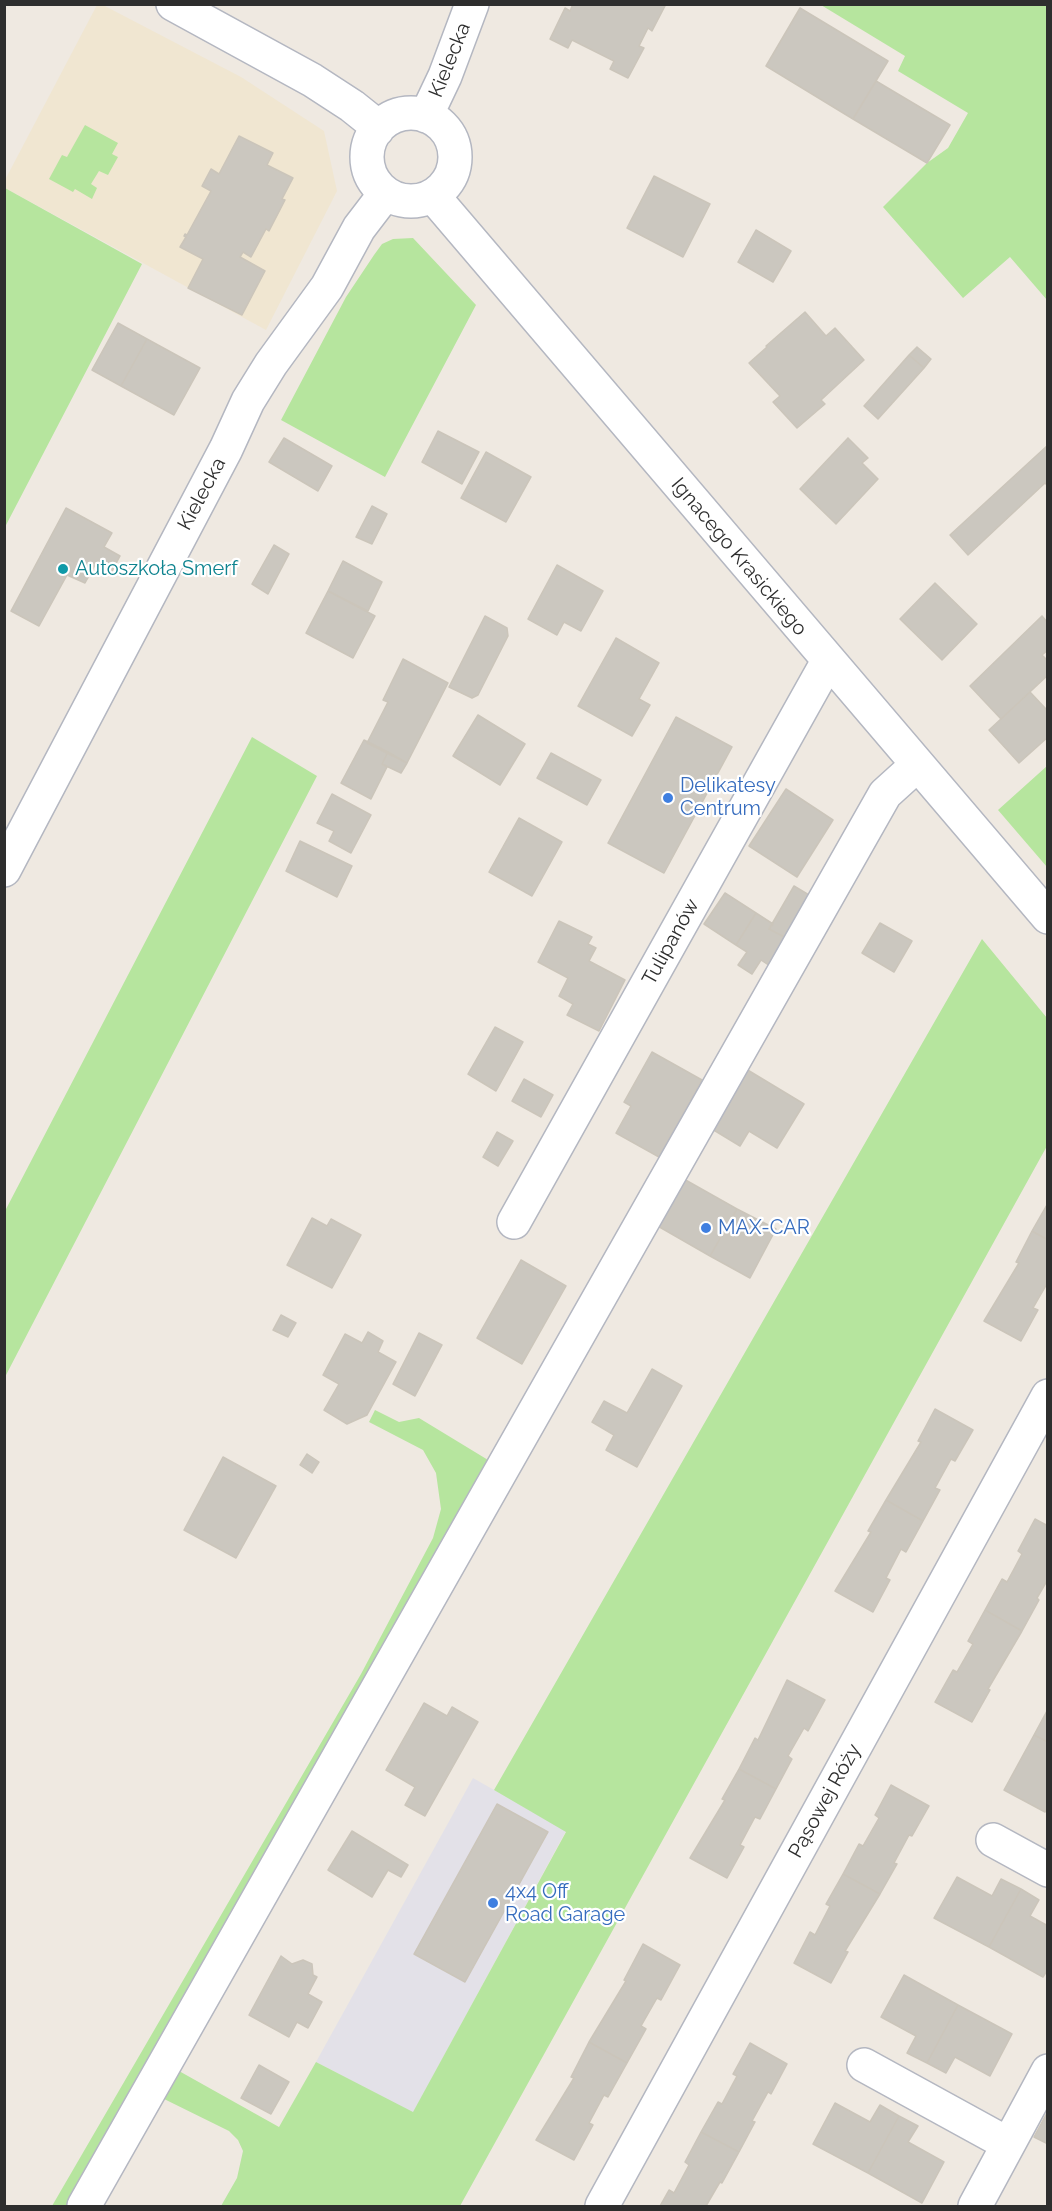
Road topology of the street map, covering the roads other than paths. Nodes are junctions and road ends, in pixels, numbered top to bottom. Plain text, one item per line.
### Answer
1 (173, 4) edge
2 (472, 4) edge
3 (426, 116) junction
4 (377, 130) junction
5 (385, 194) junction
6 (433, 196) junction
7 (828, 661) junction
8 (917, 765) junction
9 (4, 870) edge
10 (1047, 917) edge
11 (514, 1222) dead end
12 (1047, 1396) edge
13 (993, 1840) dead end
14 (1047, 1870) edge
15 (864, 2065) dead end
16 (1047, 2071) edge
17 (1008, 2144) junction
18 (84, 2206) edge
19 (602, 2206) edge
20 (975, 2206) edge

1 - 4 street
2 - 3 street, Kielecka
3 - 4 street
3 - 6 street
4 - 5 street
5 - 6 street
5 - 9 street, Kielecka
6 - 7 street, Ignacego Krasickiego
7 - 8 street, Ignacego Krasickiego
7 - 11 street, Tulipanów
8 - 10 street, Ignacego Krasickiego
8 - 18 street
12 - 19 street, Pąsowej Róży
13 - 14 street
15 - 17 street
16 - 17 street
17 - 20 street

